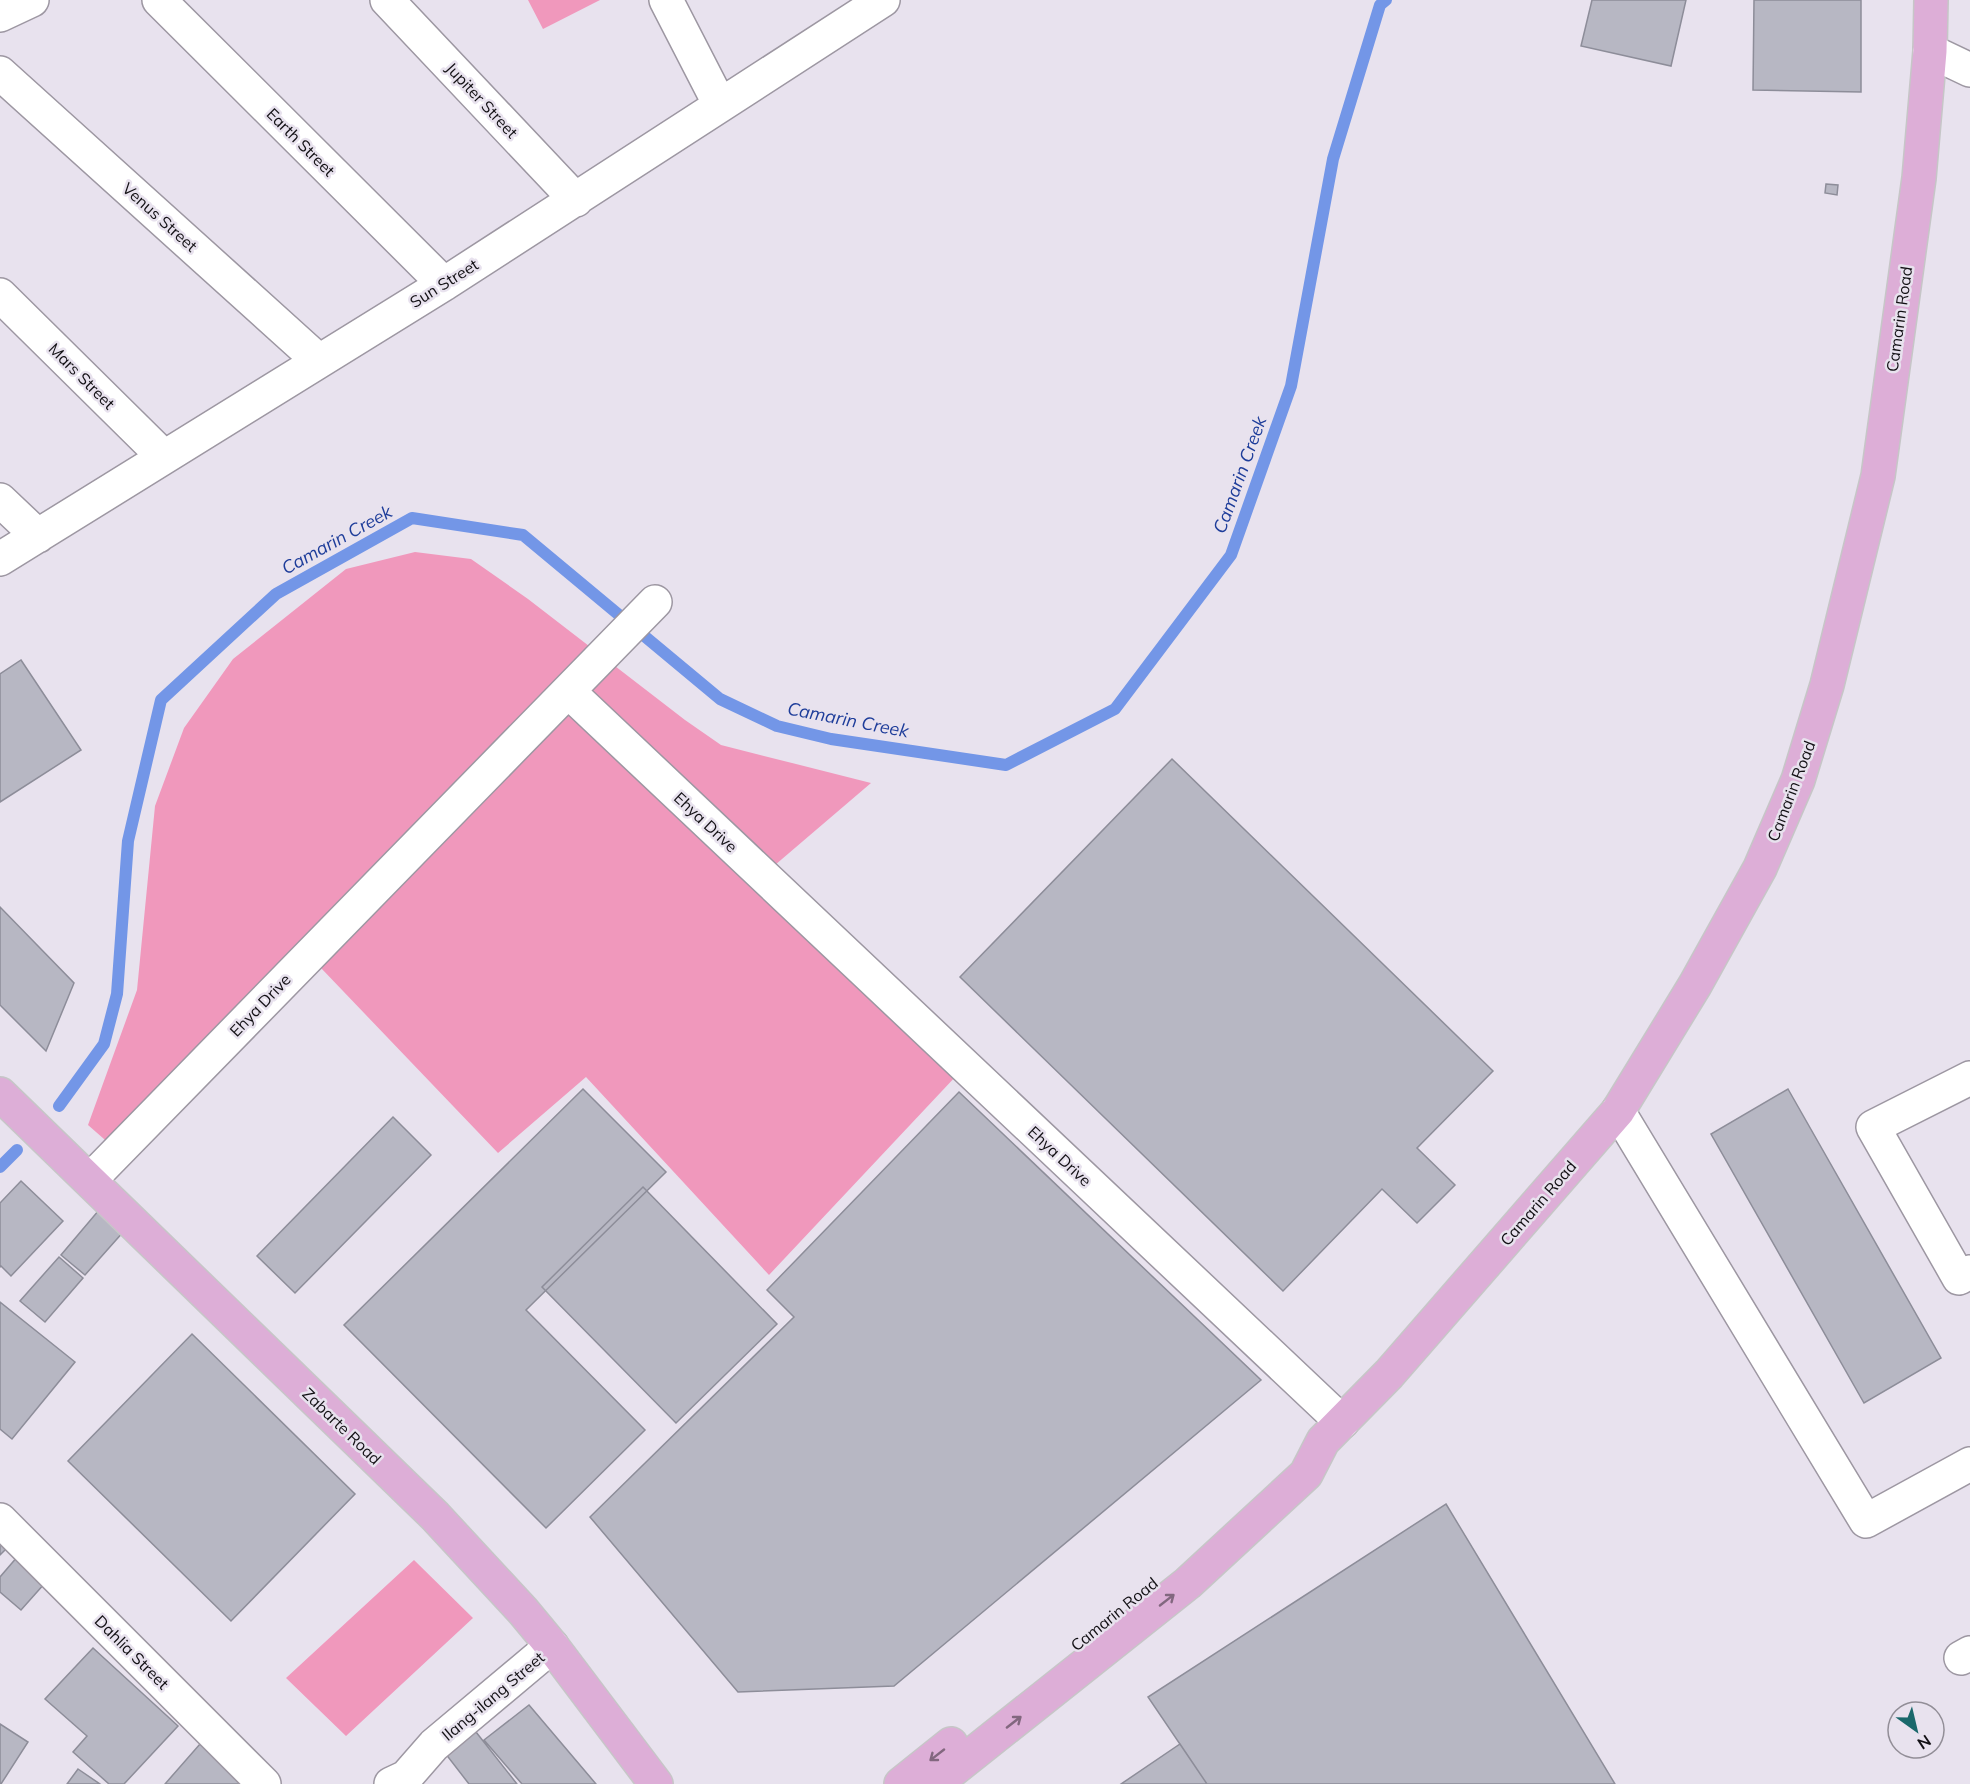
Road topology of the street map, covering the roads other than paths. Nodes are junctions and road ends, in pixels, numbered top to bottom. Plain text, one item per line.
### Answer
1 (32, 0) edge
2 (159, 0) edge
3 (387, 0) edge
4 (666, 0) edge
5 (1931, 0) edge
6 (871, 3) edge
7 (0, 15) edge
8 (1930, 51) junction
9 (1970, 70) edge
10 (0, 73) edge
11 (720, 105) junction
12 (576, 200) junction
13 (444, 284) junction
14 (0, 295) edge
15 (319, 361) junction
16 (164, 457) junction
17 (0, 500) edge
18 (38, 536) junction
19 (0, 559) edge
20 (655, 602) dead end
21 (568, 692) junction
22 (1970, 1078) edge
23 (0, 1094) edge
24 (1618, 1111) junction
25 (90, 1180) junction
26 (1970, 1272) edge
27 (1333, 1431) junction
28 (1970, 1464) edge
29 (0, 1520) edge
30 (552, 1646) junction
31 (434, 1745) junction
32 (264, 1784) edge
33 (378, 1784) edge
34 (391, 1784) edge
35 (656, 1784) edge
36 (901, 1784) edge
37 (935, 1784) edge

1 - 7 street
2 - 13 street, Earth Street
3 - 12 street, Jupiter Street
4 - 11 street
5 - 8 main road, Camarin Road
6 - 11 street, Sun Street
8 - 9 street
8 - 24 main road, Camarin Road
10 - 15 street, Venus Street
11 - 12 street, Sun Street
12 - 13 street, Sun Street
13 - 15 street, Sun Street
14 - 16 street, Mars Street
15 - 16 street, Sun Street
16 - 18 street, Sun Street
17 - 18 street
18 - 19 street, Sun Street
20 - 21 street
21 - 25 street, Ehya Drive
21 - 27 street, Ehya Drive
22 - 26 street
23 - 25 main road, Zabarte Road
24 - 27 main road, Camarin Road
24 - 28 street
25 - 30 main road, Zabarte Road
27 -> 36 main road, Camarin Road
37 -> 27 main road, Camarin Road
29 - 32 street, Dahlia Street
30 - 31 street, Ilang-ilang Street
30 - 35 main road, Zabarte Road
31 - 33 street, Ilang-ilang Street
31 - 34 street, Ilang-ilang Street

